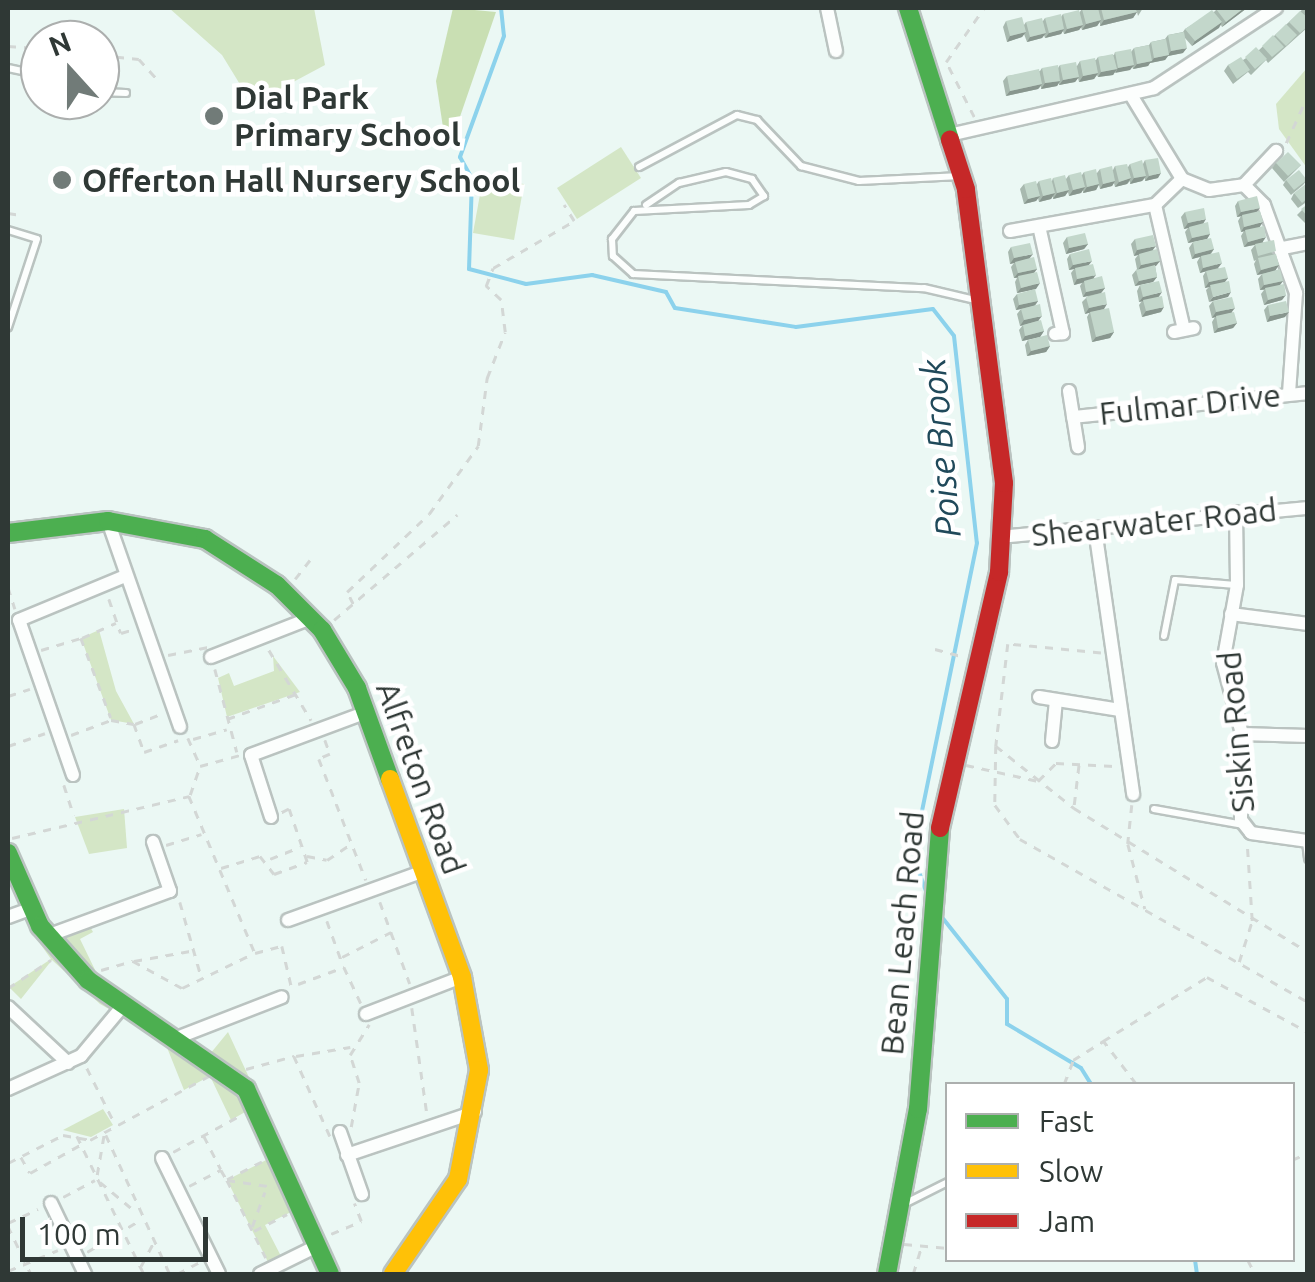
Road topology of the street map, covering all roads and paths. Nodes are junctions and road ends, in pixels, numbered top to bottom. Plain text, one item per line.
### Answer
1 (844, 8) edge
2 (908, 8) edge
3 (984, 8) edge
4 (1276, 8) edge
5 (828, 9) edge
6 (836, 50) dead end
7 (120, 57) edge
8 (156, 78) dead end
9 (120, 93) edge
10 (126, 93) dead end
11 (1131, 95) junction
12 (1308, 95) edge
13 (982, 125) junction
14 (949, 135) junction
15 (1276, 152) joint
16 (639, 166) dead end
17 (962, 176) junction
18 (1182, 179) junction
19 (1244, 185) junction
20 (646, 204) junction
21 (1155, 204) junction
22 (564, 205) dead end
23 (8, 214) edge
24 (21, 214) dead end
25 (1038, 226) junction
26 (8, 230) edge
27 (1010, 231) dead end
28 (1308, 242) edge
29 (1283, 248) junction
30 (982, 301) junction
31 (8, 327) edge
32 (1184, 330) dead end
33 (1063, 334) dead end
34 (1069, 391) dead end
35 (1289, 392) junction
36 (1308, 393) edge
37 (1073, 417) junction
38 (1078, 447) dead end
39 (1308, 508) edge
40 (1236, 512) junction
41 (456, 516) dead end
42 (108, 521) junction
43 (1095, 530) junction
44 (8, 533) edge
45 (1000, 537) junction
46 (310, 560) dead end
47 (125, 576) junction
48 (103, 583) junction
49 (1237, 585) junction
50 (8, 587) edge
51 (284, 592) junction
52 (353, 604) junction
53 (1231, 614) junction
54 (19, 620) junction
55 (117, 622) junction
56 (316, 624) junction
57 (1308, 624) edge
58 (121, 633) dead end
59 (1164, 636) dead end
60 (81, 638) junction
61 (264, 638) junction
62 (934, 648) dead end
63 (28, 654) junction
64 (211, 657) junction
65 (965, 657) dead end
66 (157, 659) junction
67 (1112, 659) junction
68 (40, 686) junction
69 (300, 692) junction
70 (8, 696) edge
71 (1039, 697) dead end
72 (1056, 700) junction
73 (174, 710) junction
74 (1120, 710) junction
75 (367, 712) junction
76 (227, 719) junction
77 (111, 720) junction
78 (134, 724) junction
79 (227, 729) junction
80 (318, 729) junction
81 (183, 732) junction
82 (1242, 734) junction
83 (1308, 736) edge
84 (35, 737) dead end
85 (192, 738) junction
86 (60, 740) junction
87 (1052, 740) dead end
88 (8, 746) edge
89 (996, 746) junction
90 (244, 757) junction
91 (950, 762) junction
92 (1079, 762) junction
93 (200, 766) junction
94 (1135, 767) junction
95 (992, 770) junction
96 (74, 775) joint
97 (1038, 780) junction
98 (189, 796) junction
99 (1133, 801) junction
100 (1074, 808) junction
101 (1154, 809) joint
102 (74, 817) junction
103 (271, 817) joint
104 (1245, 827) junction
105 (203, 833) junction
106 (8, 840) edge
107 (1306, 841) edge
108 (349, 844) junction
109 (1128, 844) junction
110 (154, 845) joint
111 (302, 846) junction
112 (8, 853) edge
113 (305, 855) junction
114 (269, 860) junction
115 (1308, 860) edge
116 (219, 869) junction
117 (424, 871) junction
118 (373, 889) junction
119 (170, 890) junction
120 (322, 907) junction
121 (30, 909) junction
122 (1146, 910) junction
123 (8, 917) edge
124 (288, 920) dead end
125 (1252, 921) junction
126 (391, 932) junction
127 (47, 936) junction
128 (192, 950) junction
129 (1308, 952) edge
130 (60, 953) junction
131 (256, 953) junction
132 (341, 958) junction
133 (132, 961) junction
134 (344, 967) junction
135 (462, 977) junction
136 (88, 980) junction
137 (203, 981) junction
138 (296, 984) junction
139 (8, 988) edge
140 (411, 996) junction
141 (282, 997) joint
142 (1308, 1002) edge
143 (8, 1007) edge
144 (121, 1008) junction
145 (366, 1014) junction
146 (1308, 1032) edge
147 (179, 1038) junction
148 (1102, 1041) junction
149 (351, 1048) junction
150 (294, 1056) junction
151 (74, 1059) junction
152 (227, 1070) junction
153 (1064, 1082) edge
154 (1134, 1082) edge
155 (8, 1089) edge
156 (255, 1107) junction
157 (476, 1112) junction
158 (115, 1126) junction
159 (428, 1128) junction
160 (105, 1132) junction
161 (340, 1132) junction
162 (77, 1136) junction
163 (204, 1136) junction
164 (81, 1144) junction
165 (277, 1154) junction
166 (348, 1156) junction
167 (21, 1157) junction
168 (162, 1158) joint
169 (8, 1163) edge
170 (222, 1170) junction
171 (97, 1179) junction
172 (227, 1180) junction
173 (289, 1180) junction
174 (945, 1184) edge
175 (179, 1191) junction
176 (265, 1191) junction
177 (362, 1194) joint
178 (51, 1203) junction
179 (301, 1207) junction
180 (897, 1208) junction
181 (141, 1217) junction
182 (8, 1224) edge
183 (252, 1230) junction
184 (124, 1234) junction
185 (14, 1239) junction
186 (8, 1242) edge
187 (154, 1242) junction
188 (896, 1242) junction
189 (316, 1243) junction
190 (921, 1247) junction
191 (945, 1248) edge
192 (74, 1250) junction
193 (211, 1257) junction
194 (27, 1266) junction
195 (140, 1268) junction
196 (8, 1271) edge
197 (265, 1271) edge
198 (188, 1272) edge
199 (399, 1272) edge
200 (32, 1274) edge
201 (86, 1274) edge
202 (144, 1274) edge
203 (170, 1274) edge
204 (179, 1274) edge
205 (219, 1274) edge
206 (330, 1274) edge
207 (887, 1274) edge
208 (913, 1274) edge

1 - 5 street
2 - 14 street, Bean Leach Road
3 - 13 path
4 - 11 street
5 - 6 street
7 - 8 path
9 - 10 lane
11 - 13 street
11 - 18 street
12 - 15 path
13 - 14 street
14 - 17 street, Bean Leach Road
15 - 19 street
16 - 17 lane
17 - 30 street, Bean Leach Road
18 - 19 street
18 - 21 street
19 - 29 street
20 - 20 lane
20 - 30 lane
21 - 25 street
21 - 32 street
22 - 52 path
23 - 24 path
25 - 27 street
25 - 33 street
26 - 31 lane
28 - 29 street
29 - 35 street
30 - 45 street, Bean Leach Road
34 - 37 street, Fulmar Drive
35 - 36 street, Fulmar Drive
35 - 37 street, Fulmar Drive
37 - 38 street, Fulmar Drive
39 - 40 street, Shearwater Road
40 - 43 street, Shearwater Road
40 - 49 street, Siskin Road
41 - 52 path
42 - 44 street, Alfreton Road
42 - 47 street
42 - 51 street, Alfreton Road
43 - 45 street, Shearwater Road
43 - 67 street
45 - 91 street, Bean Leach Road
46 - 51 path
47 - 48 street
47 - 66 street
48 - 54 street
48 - 55 path
49 - 53 street, Siskin Road
49 - 59 lane
50 - 54 path
51 - 56 street, Alfreton Road
52 - 56 path
53 - 57 street
53 - 82 street, Siskin Road
54 - 63 street
55 - 58 path
55 - 60 path
56 - 61 street
56 - 75 street, Alfreton Road
60 - 63 path
60 - 77 path
61 - 64 street
61 - 69 path
62 - 65 path
63 - 68 street
64 - 66 path
64 - 76 path
66 - 73 street
67 - 74 street
67 - 89 path
68 - 70 path
68 - 86 street
69 - 76 path
69 - 80 path
71 - 72 street
72 - 74 street
72 - 87 street
73 - 78 path
73 - 81 street
74 - 94 street
75 - 80 street
75 - 117 street, Alfreton Road
76 - 79 path
77 - 78 path
77 - 86 path
78 - 81 path
79 - 85 path
79 - 90 path
80 - 90 street
80 - 108 path
81 - 85 path
82 - 83 street
82 - 104 street, Siskin Road
84 - 88 path
85 - 93 path
86 - 96 street
89 - 95 path
89 - 97 path
90 - 93 path
90 - 103 street
91 - 95 path
91 - 180 street, Bean Leach Road
92 - 94 path
92 - 97 path
92 - 100 path
93 - 98 path
94 - 99 street
95 - 97 path
95 - 122 path
96 - 102 path
97 - 100 path
98 - 102 path
98 - 105 path
99 - 101 path
99 - 109 path
100 - 109 path
101 - 104 lane
102 - 106 path
103 - 111 path
104 - 107 street, Siskin Road
104 - 125 path
105 - 110 path
105 - 116 path
107 - 115 lane
108 - 113 path
108 - 118 path
109 - 122 path
109 - 125 path
110 - 119 street
111 - 113 path
111 - 114 path
112 - 121 street
113 - 114 path
114 - 116 path
116 - 131 path
117 - 118 street
117 - 135 street, Alfreton Road
118 - 120 street
118 - 126 path
119 - 127 street
119 - 128 path
120 - 124 street
120 - 132 path
121 - 123 street
121 - 127 street
122 - 142 path
125 - 129 path
125 - 142 path
126 - 132 path
126 - 140 path
127 - 130 street
128 - 133 path
128 - 137 path
130 - 136 street
130 - 139 path
131 - 137 path
131 - 138 path
132 - 134 path
133 - 136 path
133 - 137 path
134 - 138 path
134 - 145 path
135 - 140 street
135 - 157 street, Alfreton Road
136 - 144 street
138 - 141 path
140 - 145 street
140 - 159 path
141 - 147 street
143 - 151 street
144 - 147 street
144 - 151 street
145 - 149 path
146 - 148 path
147 - 152 street
148 - 153 path
148 - 154 path
149 - 150 path
149 - 161 path
150 - 152 path
150 - 161 path
151 - 155 street
151 - 158 path
152 - 156 street
152 - 158 path
156 - 163 path
156 - 165 street
157 - 159 street
157 - 199 street, Alfreton Road
158 - 160 path
159 - 166 street
160 - 162 path
160 - 171 path
160 - 181 path
161 - 166 street
162 - 164 path
162 - 167 path
163 - 168 path
163 - 170 path
164 - 167 path
164 - 171 path
165 - 172 path
165 - 173 street
166 - 177 street
167 - 169 path
168 - 175 street
170 - 172 path
170 - 175 path
171 - 178 path
171 - 181 path
171 - 184 path
172 - 176 path
172 - 183 path
173 - 176 path
173 - 179 street
174 - 180 lane
175 - 193 street
176 - 183 path
177 - 189 path
178 - 182 path
178 - 192 street
179 - 183 path
179 - 189 street
180 - 188 street, Bean Leach Road
181 - 184 path
181 - 187 path
182 - 185 path
183 - 197 path
184 - 192 path
184 - 195 path
185 - 186 path
185 - 194 path
187 - 195 path
187 - 203 path
188 - 190 path
188 - 207 street, Bean Leach Road
189 - 197 street
189 - 206 street
190 - 191 path
190 - 208 path
192 - 194 path
192 - 201 street
193 - 198 path
193 - 205 street
194 - 196 path
194 - 200 path
195 - 202 path
198 - 204 path

